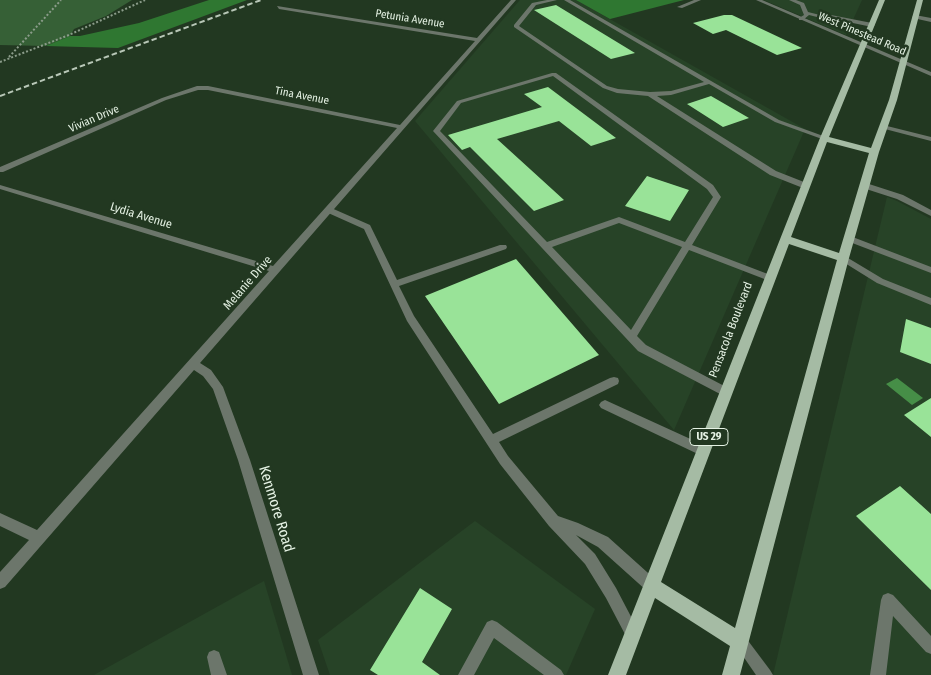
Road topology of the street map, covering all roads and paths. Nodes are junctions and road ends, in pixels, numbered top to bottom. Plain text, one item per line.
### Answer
1 (61, 0) edge
2 (145, 0) edge
3 (514, 0) edge
4 (555, 0) edge
5 (566, 0) edge
6 (699, 0) edge
7 (758, 0) edge
8 (791, 0) edge
9 (882, 0) edge
10 (920, 0) edge
11 (279, 7) dead end
12 (680, 7) dead end
13 (806, 13) junction
14 (817, 15) dead end
15 (831, 17) dead end
16 (915, 17) junction
17 (801, 19) junction
18 (931, 20) edge
19 (872, 25) junction
20 (479, 40) junction
21 (863, 46) junction
22 (8, 58) junction
23 (0, 61) edge
24 (902, 62) junction
25 (931, 74) edge
26 (710, 82) junction
27 (197, 88) joint
28 (650, 94) junction
29 (883, 127) junction
30 (402, 128) junction
31 (931, 129) edge
32 (824, 138) junction
33 (930, 139) edge
34 (874, 152) junction
35 (0, 170) edge
36 (806, 186) junction
37 (866, 186) junction
38 (0, 188) edge
39 (329, 210) junction
40 (931, 213) edge
41 (785, 239) junction
42 (850, 239) junction
43 (688, 245) junction
44 (546, 246) junction
45 (503, 247) dead end
46 (843, 258) junction
47 (275, 270) junction
48 (931, 270) edge
49 (770, 278) junction
50 (394, 284) junction
51 (931, 302) edge
52 (632, 337) junction
53 (193, 363) junction
54 (614, 381) dead end
55 (726, 392) junction
56 (605, 405) dead end
57 (491, 440) junction
58 (704, 451) junction
59 (0, 518) edge
60 (554, 522) junction
61 (39, 538) junction
62 (0, 582) edge
63 (652, 586) junction
64 (633, 635) junction
65 (741, 643) junction
66 (931, 647) edge
67 (214, 657) dead end
68 (219, 675) edge
69 (311, 675) edge
70 (466, 675) edge
71 (556, 675) edge
72 (617, 675) edge
73 (731, 675) edge
74 (765, 675) edge
75 (878, 675) edge

1 - 22 path
2 - 22 path
3 - 20 street, Melanie Drive
4 - 28 street
5 - 26 street
6 - 12 street
7 - 17 street, West Pinestead Road
8 - 13 street
9 - 19 main road, Pensacola Boulevard / US 29
10 - 16 main road
11 - 20 street, Petunia Avenue
13 - 14 street
13 - 17 street
15 - 19 street
16 - 18 street
16 - 24 main road
17 - 21 street, West Pinestead Road
19 - 21 main road, Pensacola Boulevard / US 29
20 - 30 street, Melanie Drive
21 - 24 street, West Pinestead Road
21 - 32 main road, Pensacola Boulevard / US 29
22 - 23 path
24 - 25 street, West Pinestead Road
24 - 29 main road
26 - 28 street
26 - 32 street
27 - 30 street, Tina Avenue
27 - 35 street, Vivian Drive
28 - 36 street
29 - 33 street
29 - 34 main road
30 - 39 street, Melanie Drive
31 - 33 street
32 - 34 main road
32 - 36 main road, Pensacola Boulevard / US 29
34 - 37 main road
36 - 41 main road, Pensacola Boulevard / US 29
37 - 40 street
37 - 42 main road
38 - 47 street, Lydia Avenue
39 - 47 street, Melanie Drive
39 - 50 street
41 - 46 main road
41 - 49 main road, Pensacola Boulevard / US 29
42 - 46 main road
42 - 48 street
43 - 44 street
43 - 44 street
43 - 49 street
43 - 52 street
44 - 52 street
45 - 50 street
46 - 51 street
46 - 65 main road
47 - 53 street, Melanie Drive
49 - 55 main road, Pensacola Boulevard / US 29
50 - 57 street
52 - 55 street
53 - 61 street, Melanie Drive
53 - 69 street, Kenmore Road
54 - 57 street
55 - 58 main road, Pensacola Boulevard / US 29
56 - 58 street
57 - 60 street
58 - 63 main road, Pensacola Boulevard / US 29
59 - 61 street
60 - 63 street
60 - 64 street
61 - 62 street, Melanie Drive
63 - 64 main road, Pensacola Boulevard / US 29
63 - 65 main road
64 - 72 main road, Pensacola Boulevard / US 29
65 - 73 main road
65 - 74 street
66 - 75 street
67 - 68 street
70 - 71 street

